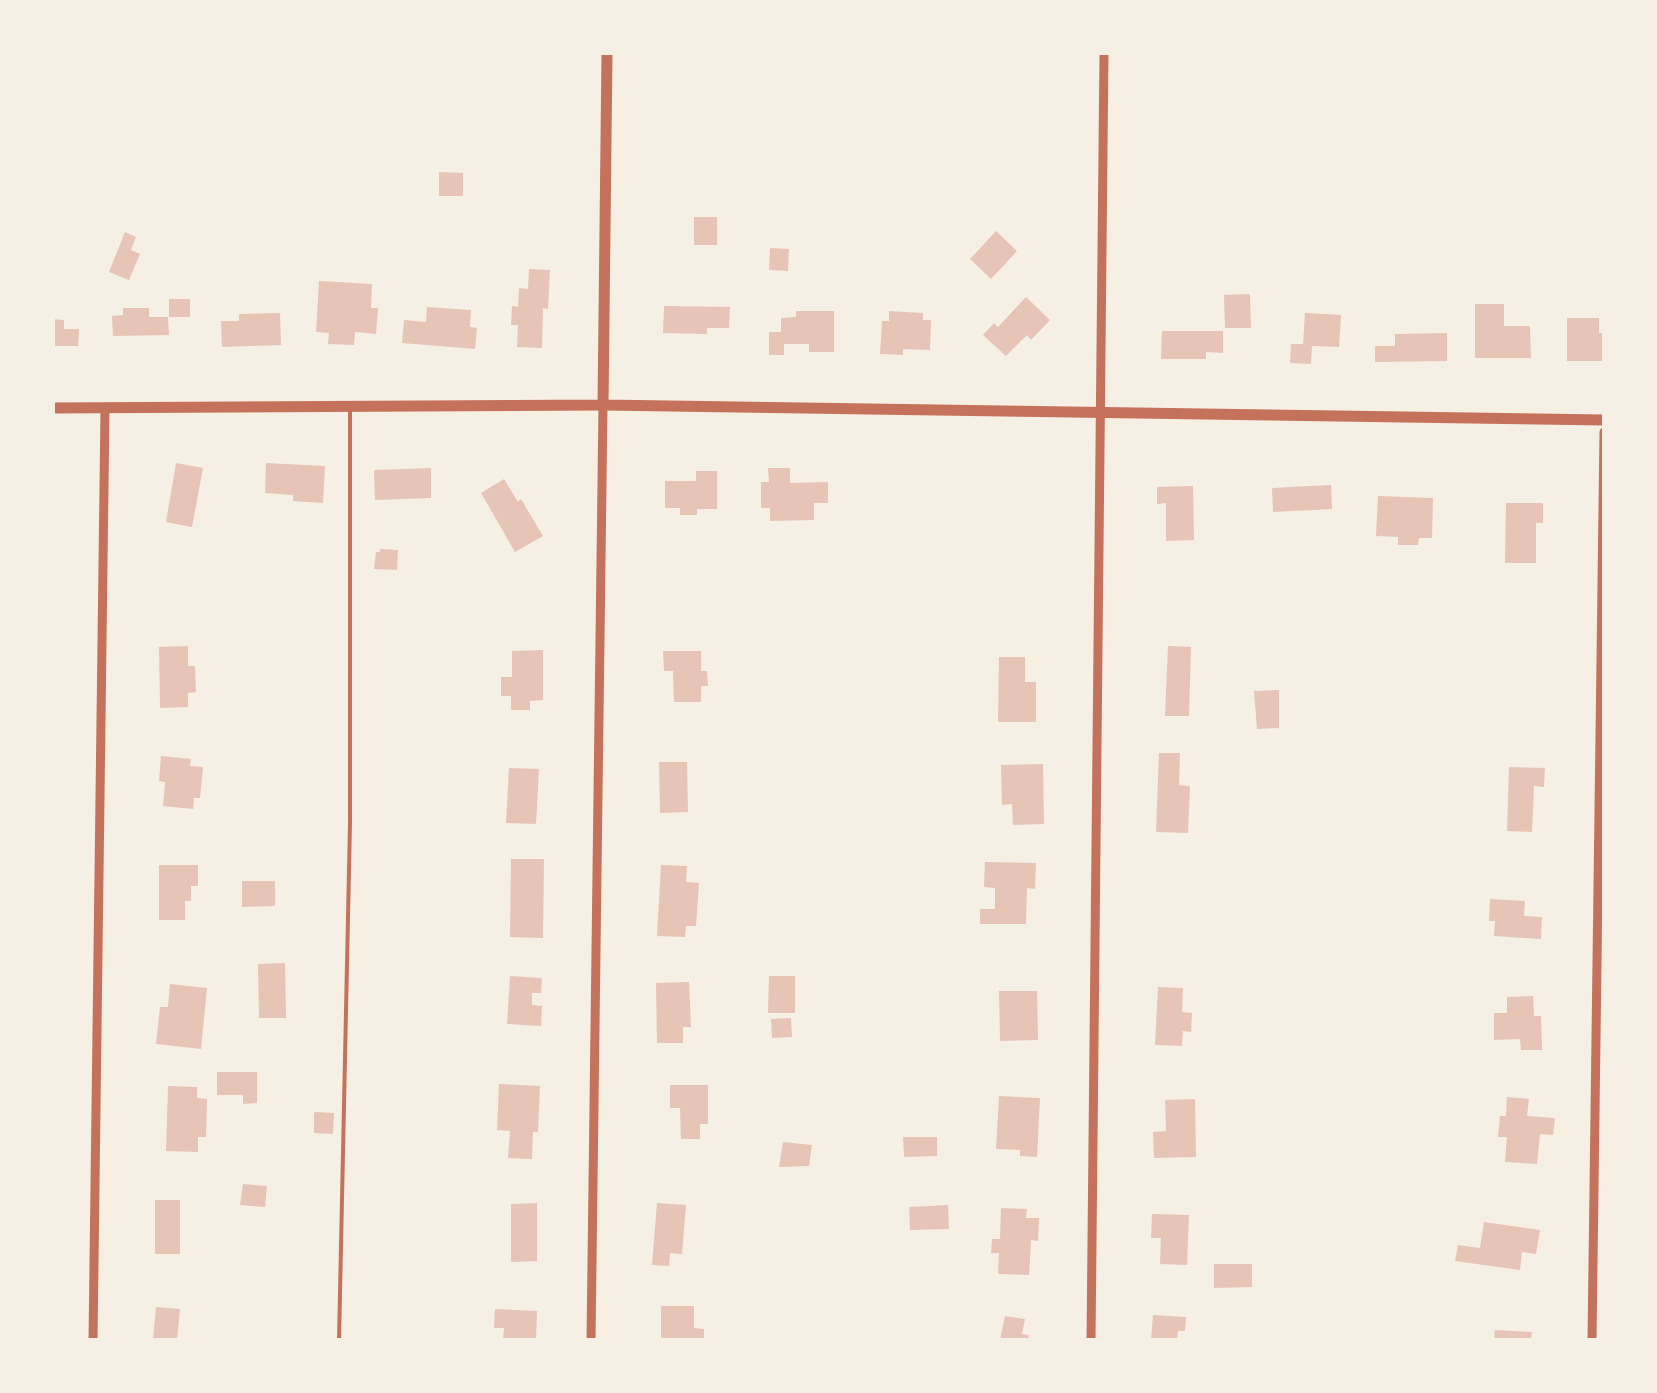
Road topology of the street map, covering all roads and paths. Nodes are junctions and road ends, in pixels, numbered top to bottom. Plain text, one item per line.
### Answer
1 (607, 52) edge
2 (1104, 52) edge
3 (603, 405) junction
4 (350, 406) junction
5 (52, 408) edge
6 (106, 408) junction
7 (1101, 414) junction
8 (1604, 420) edge
9 (1604, 432) edge
10 (92, 1340) edge
11 (339, 1340) edge
12 (590, 1340) edge
13 (1091, 1340) edge
14 (1592, 1340) edge

1 - 3 street
2 - 7 street
3 - 4 street
3 - 7 street
3 - 12 street
4 - 6 street
4 - 11 lane
5 - 6 street
6 - 10 street
7 - 8 street
7 - 13 street
9 - 14 street

